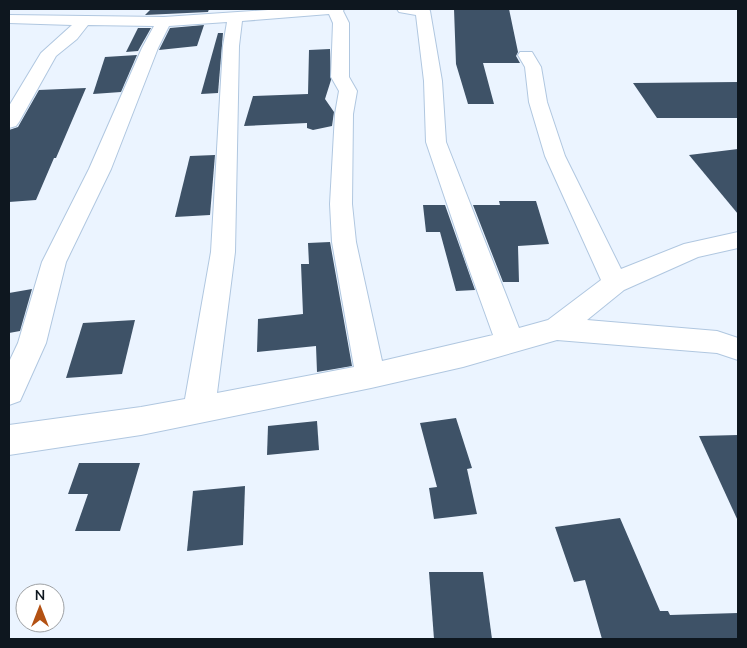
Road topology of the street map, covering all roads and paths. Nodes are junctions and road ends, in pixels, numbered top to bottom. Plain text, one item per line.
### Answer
1 (111, 9) edge
2 (335, 9) edge
3 (288, 10) edge
4 (417, 10) edge
5 (235, 16) junction
6 (9, 20) edge
7 (91, 20) junction
8 (164, 22) junction
9 (526, 55) dead end
10 (9, 122) edge
11 (736, 245) edge
12 (615, 283) junction
13 (557, 329) junction
14 (510, 342) junction
15 (738, 349) edge
16 (371, 376) junction
17 (9, 392) edge
18 (199, 409) junction
19 (9, 440) edge

1 - 7 street
2 - 3 street
2 - 16 street
3 - 5 street
4 - 14 street
5 - 8 street
5 - 18 street
6 - 7 street
7 - 8 street
7 - 10 street
8 - 17 street
9 - 12 street
11 - 12 street
12 - 13 street
13 - 14 street
13 - 15 street
14 - 16 street
16 - 18 street
18 - 19 street

